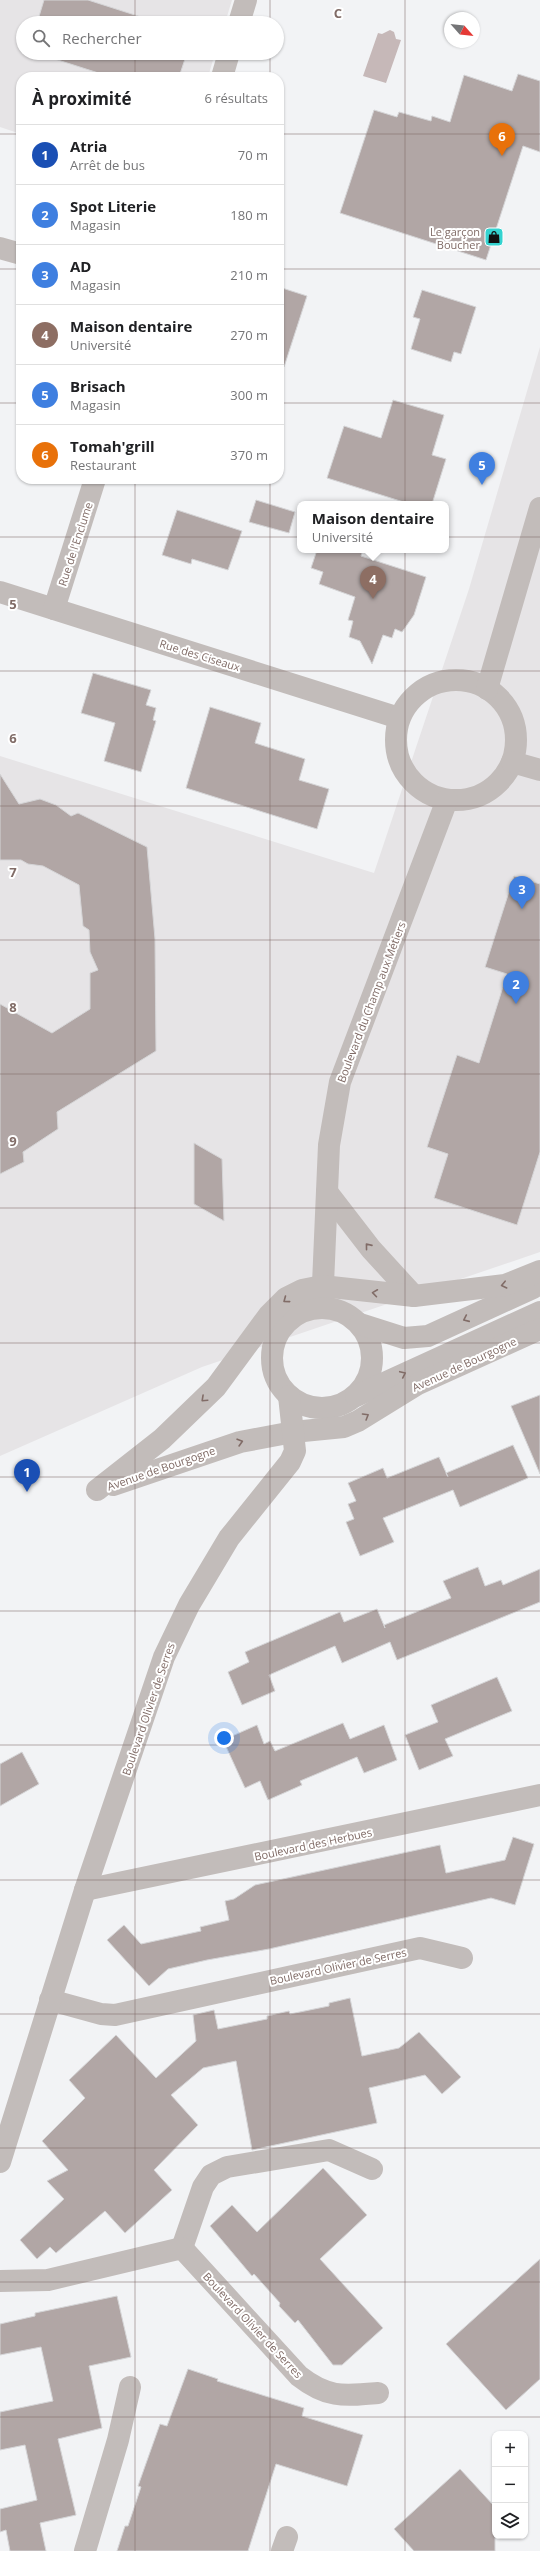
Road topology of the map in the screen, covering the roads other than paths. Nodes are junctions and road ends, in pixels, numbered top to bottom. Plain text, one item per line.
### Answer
1 (246, 0) edge
2 (241, 16) edge
3 (227, 60) edge
4 (223, 72) edge
5 (0, 248) edge
6 (16, 253) edge
7 (93, 484) edge
8 (540, 508) edge
9 (0, 592) edge
10 (54, 609) junction
11 (487, 689) junction
12 (399, 718) junction
13 (512, 762) junction
14 (540, 770) edge
15 (447, 800) junction
16 (327, 1192) junction
17 (540, 1271) edge
18 (540, 1285) edge
19 (414, 1296) junction
20 (322, 1297) junction
21 (540, 1312) edge
22 (360, 1324) junction
23 (540, 1329) edge
24 (289, 1396) junction
25 (348, 1400) junction
26 (317, 1429) junction
27 (294, 1441) junction
28 (540, 1795) edge
29 (85, 1890) junction
30 (462, 1958) dead end
31 (50, 2000) junction
32 (0, 2162) edge
33 (372, 2169) dead end
34 (182, 2248) junction
35 (0, 2281) edge
36 (130, 2387) dead end
37 (378, 2393) dead end
38 (85, 2551) edge

1 - 2 street
3 - 4 street
5 - 6 street
7 - 10 street, Rue de l'Enclume
8 - 11 street
9 - 10 street, Rue des Ciseaux
10 - 12 street, Rue des Ciseaux
11 - 12 street
11 - 13 street
12 - 15 street
13 - 14 street
13 - 15 street
15 - 16 street, Boulevard du Champ aux Métiers
19 -> 16 street
16 - 20 street, Boulevard du Champ aux Métiers
17 -> 19 street, Avenue de Bourgogne
18 -> 22 street
19 -> 20 street, Avenue de Bourgogne
20 - 22 street
20 - 24 street
20 -> 27 street, Avenue de Bourgogne
25 -> 21 street, Avenue de Bourgogne
22 - 25 street
26 -> 23 street, Avenue de Bourgogne
24 - 25 street
24 - 27 street
25 - 26 street, Boulevard Olivier de Serres
26 - 27 street, Boulevard Olivier de Serres
27 - 29 street, Boulevard Olivier de Serres
28 - 29 street, Boulevard des Herbues
29 - 31 street, Boulevard Olivier de Serres
30 - 31 street, Boulevard Olivier de Serres
31 - 32 street, Boulevard Olivier de Serres
33 - 34 street
34 - 35 street
34 - 37 street, Boulevard Olivier de Serres
36 - 38 street

